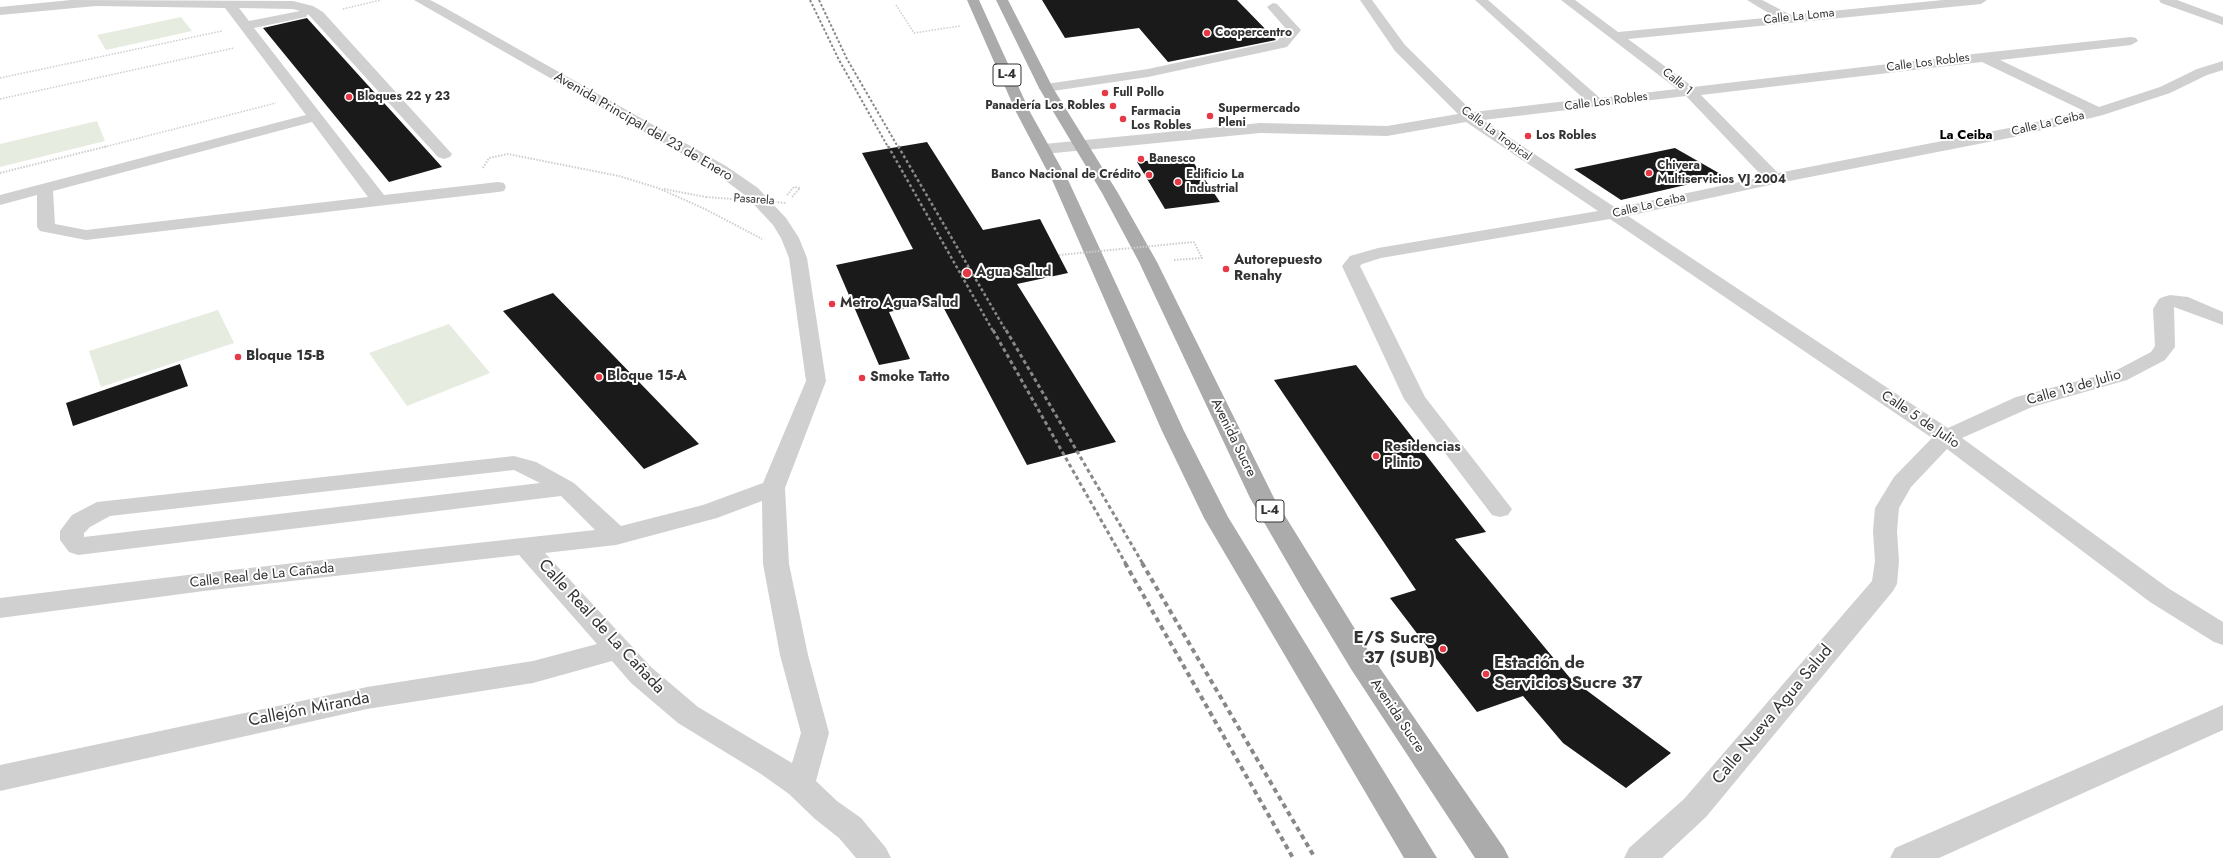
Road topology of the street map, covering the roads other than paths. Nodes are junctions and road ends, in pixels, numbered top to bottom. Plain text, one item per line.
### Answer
1 (77, 0) edge
2 (420, 0) edge
3 (973, 0) edge
4 (1002, 0) edge
5 (1366, 0) edge
6 (1481, 0) edge
7 (1567, 0) edge
8 (1753, 0) edge
9 (1981, 0) edge
10 (2165, 0) edge
11 (95, 2) junction
12 (229, 4) junction
13 (1273, 7) dead end
14 (0, 11) edge
15 (313, 12) junction
16 (1787, 18) junction
17 (2223, 21) edge
18 (246, 26) junction
19 (1618, 36) junction
20 (2131, 41) dead end
21 (1982, 57) junction
22 (2223, 65) edge
23 (1046, 88) junction
24 (1690, 92) junction
25 (1596, 102) junction
26 (2098, 112) junction
27 (315, 117) junction
28 (1469, 117) junction
29 (1080, 145) junction
30 (1044, 150) junction
31 (444, 154) dead end
32 (1774, 179) junction
33 (498, 187) dead end
34 (45, 188) junction
35 (0, 200) edge
36 (380, 201) junction
37 (1611, 214) junction
38 (2223, 319) edge
39 (1946, 437) junction
40 (566, 488) junction
41 (772, 488) junction
42 (1500, 509) dead end
43 (616, 536) junction
44 (525, 546) junction
45 (0, 608) edge
46 (2223, 635) edge
47 (618, 649) junction
48 (2223, 717) edge
49 (0, 778) edge
50 (800, 785) junction
51 (875, 858) edge
52 (1422, 858) edge
53 (1493, 858) edge
54 (1640, 858) edge
55 (1906, 858) edge

1 - 11 street
2 - 41 street, Avenida Principal del 23 de Enero
3 - 30 main road, L-4
4 - 23 main road, Avenida Sucre / L-4
5 - 28 street, Calle La Tropical
6 - 25 street
7 - 19 street, Calle 1
8 - 16 street
9 - 16 street, Calle La Loma
10 - 17 street
11 - 12 street
11 - 14 street
12 - 15 street
12 - 18 street
13 - 23 street
15 - 18 street
15 - 31 street
16 - 19 street, Calle La Loma
18 - 27 street
19 - 24 street, Calle 1
20 - 21 street, Calle Los Robles
21 - 24 street, Calle Los Robles
21 - 26 street
22 - 26 street, Calle La Ceiba
23 - 29 main road, Avenida Sucre / L-4
24 - 25 street, Calle Los Robles
24 - 32 street, Calle 1
25 - 28 street, Calle Los Robles
26 - 32 street, Calle La Ceiba
27 - 34 street
27 - 36 street
28 - 29 street, Calle Los Robles
28 - 37 street, Calle La Tropical
29 - 30 street, Calle Los Robles
29 - 53 main road, Avenida Sucre / L-4
30 - 52 main road, L-4
32 - 37 street, Calle La Ceiba
33 - 36 street
34 - 35 street
34 - 36 street
37 - 39 street, Calle 5 de Julio
37 - 42 street, Calle La Ceiba
38 - 39 street, Calle 13 de Julio
39 - 46 street, Calle 5 de Julio
39 - 54 street, Calle Nueva Agua Salud
40 - 40 street
40 - 43 street
41 - 43 street, Calle Real de La Cañada
41 - 50 street, Avenida Principal del 23 de Enero
43 - 44 street, Calle Real de La Cañada
44 - 45 street, Calle Real de La Cañada
44 - 47 street, Calle Real de La Cañada
47 - 49 street, Callejón Miranda
47 - 50 street, Calle Real de La Cañada
48 - 55 street
50 - 51 street

